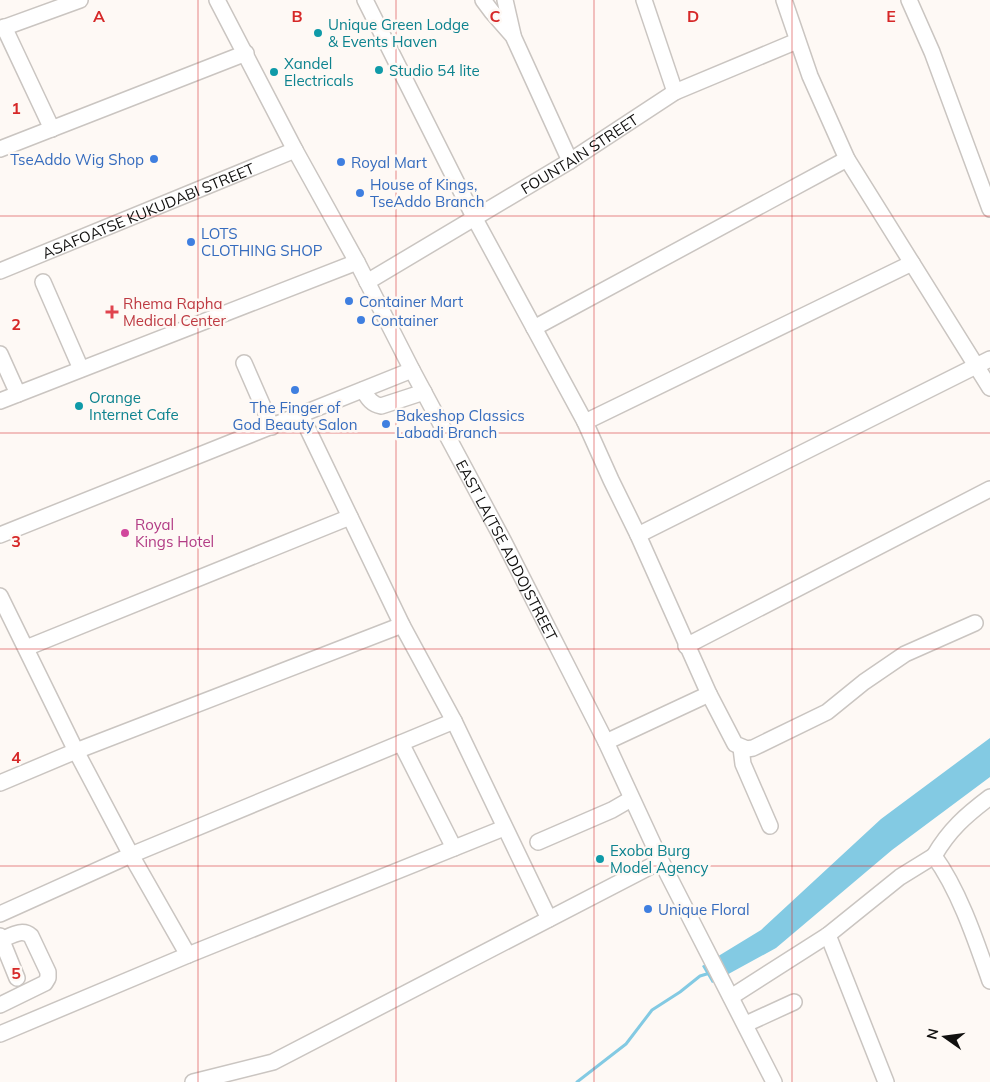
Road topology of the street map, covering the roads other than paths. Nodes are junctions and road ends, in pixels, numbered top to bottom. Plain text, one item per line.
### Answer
1 (80, 0) edge
2 (218, 0) edge
3 (365, 0) edge
4 (483, 0) edge
5 (505, 0) edge
6 (644, 0) edge
7 (784, 0) edge
8 (909, 0) edge
9 (2, 28) edge
10 (514, 36) junction
11 (797, 41) junction
12 (246, 53) junction
13 (675, 92) junction
14 (52, 129) junction
15 (0, 149) edge
16 (296, 150) junction
17 (847, 159) junction
18 (570, 160) junction
19 (990, 209) edge
20 (475, 219) junction
21 (357, 262) junction
22 (912, 263) junction
23 (0, 271) edge
24 (42, 282) dead end
25 (367, 282) junction
26 (534, 328) junction
27 (0, 354) edge
28 (244, 363) dead end
29 (984, 363) edge
30 (81, 369) junction
31 (412, 370) junction
32 (990, 388) edge
33 (363, 390) junction
34 (424, 392) junction
35 (18, 394) junction
36 (0, 401) edge
37 (302, 415) junction
38 (585, 422) junction
39 (272, 427) junction
40 (990, 489) edge
41 (350, 516) junction
42 (0, 535) edge
43 (638, 535) junction
44 (0, 596) edge
45 (975, 623) dead end
46 (402, 625) junction
47 (686, 646) junction
48 (26, 648) junction
49 (709, 694) junction
50 (454, 720) junction
51 (606, 742) junction
52 (401, 743) junction
53 (741, 748) junction
54 (76, 751) junction
55 (0, 783) edge
56 (990, 797) edge
57 (631, 799) junction
58 (770, 826) dead end
59 (504, 828) junction
60 (538, 842) dead end
61 (454, 848) junction
62 (130, 855) junction
63 (934, 856) junction
64 (661, 861) junction
65 (0, 914) edge
66 (549, 919) junction
67 (828, 935) junction
68 (1, 938) edge
69 (188, 955) junction
70 (17, 978) dead end
71 (990, 981) edge
72 (728, 991) junction
73 (794, 1002) dead end
74 (0, 1005) edge
75 (746, 1024) junction
76 (0, 1034) edge
77 (217, 1079) edge
78 (193, 1082) edge
79 (774, 1082) edge
80 (886, 1082) edge

1 - 9 street
2 - 12 street, EAST LA(TSE ADDO)STREET
3 - 20 street
4 - 10 street
5 - 10 street
6 - 13 street
7 - 11 street
8 - 19 street
9 - 14 street
10 - 18 street
11 - 13 street, FOUNTAIN STREET
11 - 17 street
12 - 14 street
12 - 16 street, EAST LA(TSE ADDO)STREET
13 - 18 street, FOUNTAIN STREET
14 - 15 street
16 - 21 street, EAST LA(TSE ADDO)STREET
16 - 23 street, ASAFOATSE KUKUDABI STREET
17 - 22 street
17 - 26 street
18 - 20 street, FOUNTAIN STREET
20 - 25 street, FOUNTAIN STREET
20 - 26 street
21 - 25 street, EAST LA(TSE ADDO)STREET
21 - 30 street
22 - 29 street
22 - 38 street
24 - 30 street
25 - 31 street, EAST LA(TSE ADDO)STREET
26 - 38 street
27 - 35 street
28 - 39 street
29 - 32 street
29 - 43 street
30 - 35 street
31 - 33 street
31 - 34 street, EAST LA(TSE ADDO)STREET
33 - 34 street
33 - 37 street
34 - 51 street, EAST LA(TSE ADDO)STREET
35 - 36 street
37 - 39 street
37 - 41 street
38 - 43 street
39 - 42 street
40 - 47 street
41 - 46 street
41 - 48 street
43 - 47 street
44 - 48 street
45 - 53 street
46 - 50 street
46 - 54 street
47 - 49 street
48 - 54 street
49 - 51 street
49 - 53 street
50 - 52 street
50 - 59 street
51 - 57 street, EAST LA(TSE ADDO)STREET
52 - 61 street
52 - 62 street
53 - 58 street
54 - 55 street
54 - 62 street
56 - 63 street
57 - 60 street
57 - 64 street, EAST LA(TSE ADDO)STREET
59 - 61 street
59 - 66 street
61 - 69 street
62 - 65 street
62 - 69 street
63 - 67 street
63 - 71 street
64 - 66 street
64 - 72 street, EAST LA(TSE ADDO)STREET
66 - 77 street
67 - 72 street
67 - 80 street
68 - 70 street
68 - 74 street
69 - 76 street
72 - 75 street, EAST LA(TSE ADDO)STREET
73 - 75 street
75 - 79 street, EAST LA(TSE ADDO)STREET
77 - 78 street

